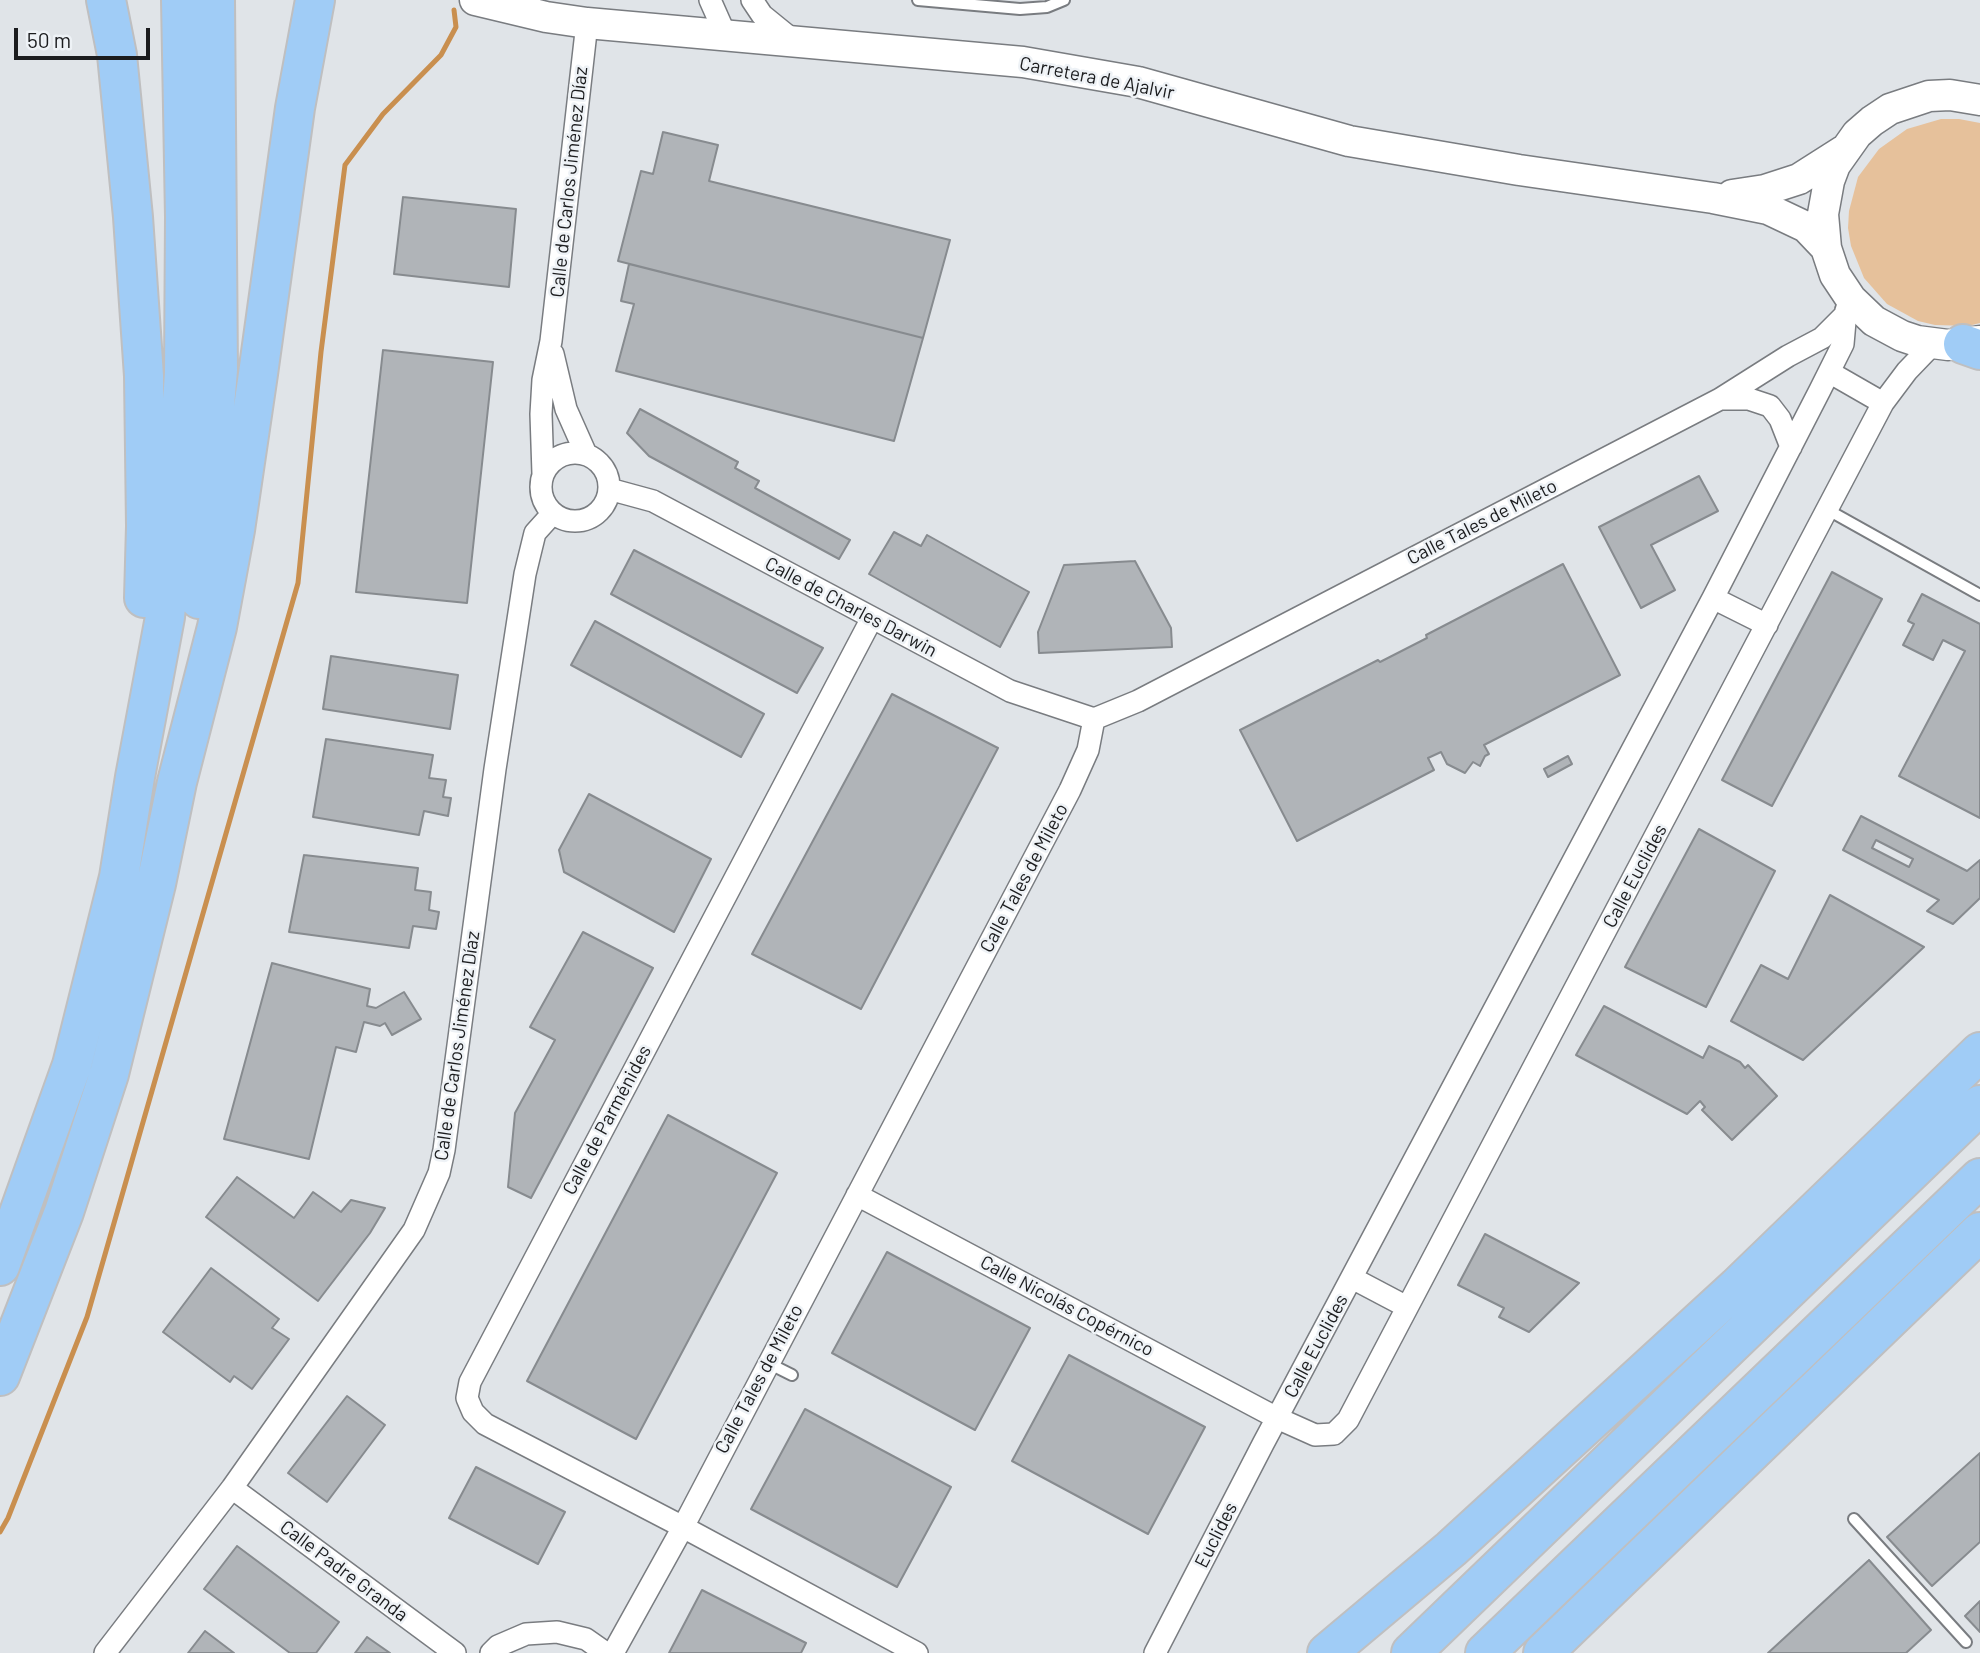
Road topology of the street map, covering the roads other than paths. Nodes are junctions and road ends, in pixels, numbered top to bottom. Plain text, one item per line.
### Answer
1 (106, 0) edge
2 (181, 0) edge
3 (215, 0) edge
4 (328, 0) edge
5 (475, 0) edge
6 (511, 0) edge
7 (540, 0) edge
8 (710, 0) edge
9 (918, 0) edge
10 (1064, 0) edge
11 (310, 18) edge
12 (747, 22) edge
13 (587, 23) junction
14 (1980, 100) edge
15 (1843, 151) junction
16 (1713, 198) junction
17 (1826, 247) junction
18 (1847, 307) junction
19 (551, 341) junction
20 (1964, 345) edge
21 (1829, 372) junction
22 (1720, 399) junction
23 (1883, 403) junction
24 (1791, 447) junction
25 (586, 454) junction
26 (543, 474) junction
27 (609, 489) junction
28 (1828, 510) junction
29 (553, 513) junction
30 (1980, 595) edge
31 (1713, 598) junction
32 (872, 618) junction
33 (1767, 625) junction
34 (1094, 719) junction
35 (135, 777) junction
36 (177, 782) junction
37 (1980, 1052) edge
38 (1980, 1105) edge
39 (1980, 1178) edge
40 (857, 1195) junction
41 (1980, 1232) edge
42 (0, 1266) edge
43 (1352, 1278) junction
44 (1407, 1307) junction
45 (768, 1363) junction
46 (0, 1376) edge
47 (792, 1376) dead end
48 (1277, 1418) junction
49 (232, 1488) junction
50 (1854, 1519) dead end
51 (682, 1527) junction
52 (1965, 1642) dead end
53 (105, 1653) edge
54 (455, 1653) edge
55 (491, 1653) edge
56 (606, 1653) edge
57 (614, 1653) edge
58 (917, 1653) edge
59 (1155, 1653) edge
60 (1327, 1653) edge
61 (1411, 1653) edge
62 (1485, 1653) edge
63 (1543, 1653) edge

1 - 35 highway
2 - 35 highway
3 - 36 highway
4 - 11 highway
5 - 13 street, Carretera de Ajalvir
6 - 7 street
8 - 12 street
9 - 10 lane
11 - 36 highway
12 - 13 street, Carretera de Ajalvir
12 - 16 street, Carretera de Ajalvir
13 - 19 street, Calle de Carlos Jiménez Díaz
14 - 15 street
15 - 16 street, Carretera de Ajalvir
15 - 17 street
16 - 17 street, Carretera de Ajalvir
17 - 18 street
18 - 20 street
18 - 21 street, Calle Euclides
18 - 22 street, Calle Tales de Mileto
19 - 25 street, Calle de Carlos Jiménez Díaz
19 - 26 street, Calle de Carlos Jiménez Díaz
20 - 23 street, Calle Euclides
21 - 23 street
21 - 24 street, Calle Euclides
22 - 24 street
22 - 34 street, Calle Tales de Mileto
23 - 28 street, Calle Euclides
24 - 31 street, Calle Euclides
25 - 26 street
25 - 27 street
26 - 29 street
27 - 29 street
27 - 32 street, Calle de Charles Darwin
28 - 30 lane
28 - 33 street, Calle Euclides
29 - 49 street, Calle de Carlos Jiménez Díaz
31 - 33 street
31 - 43 street, Calle Euclides
32 - 34 street, Calle de Charles Darwin
32 - 51 street, Calle de Parménides
33 - 44 street, Calle Euclides
34 - 40 street, Calle Tales de Mileto
35 - 42 highway
36 - 46 highway
37 - 60 highway
38 - 61 highway
39 - 62 highway
40 - 45 street, Calle Tales de Mileto
40 - 48 street, Calle Nicolás Copérnico
41 - 63 highway
43 - 44 street
43 - 48 street, Calle Euclides
44 - 48 street, Calle Euclides
45 - 47 lane
45 - 51 street, Calle Tales de Mileto
48 - 59 street, Euclides
49 - 53 street, Calle de Carlos Jiménez Díaz
49 - 54 street, Calle Padre Granda
50 - 52 lane
51 - 57 street, Calle Tales de Mileto
51 - 58 street, Calle de Parménides
55 - 56 street

